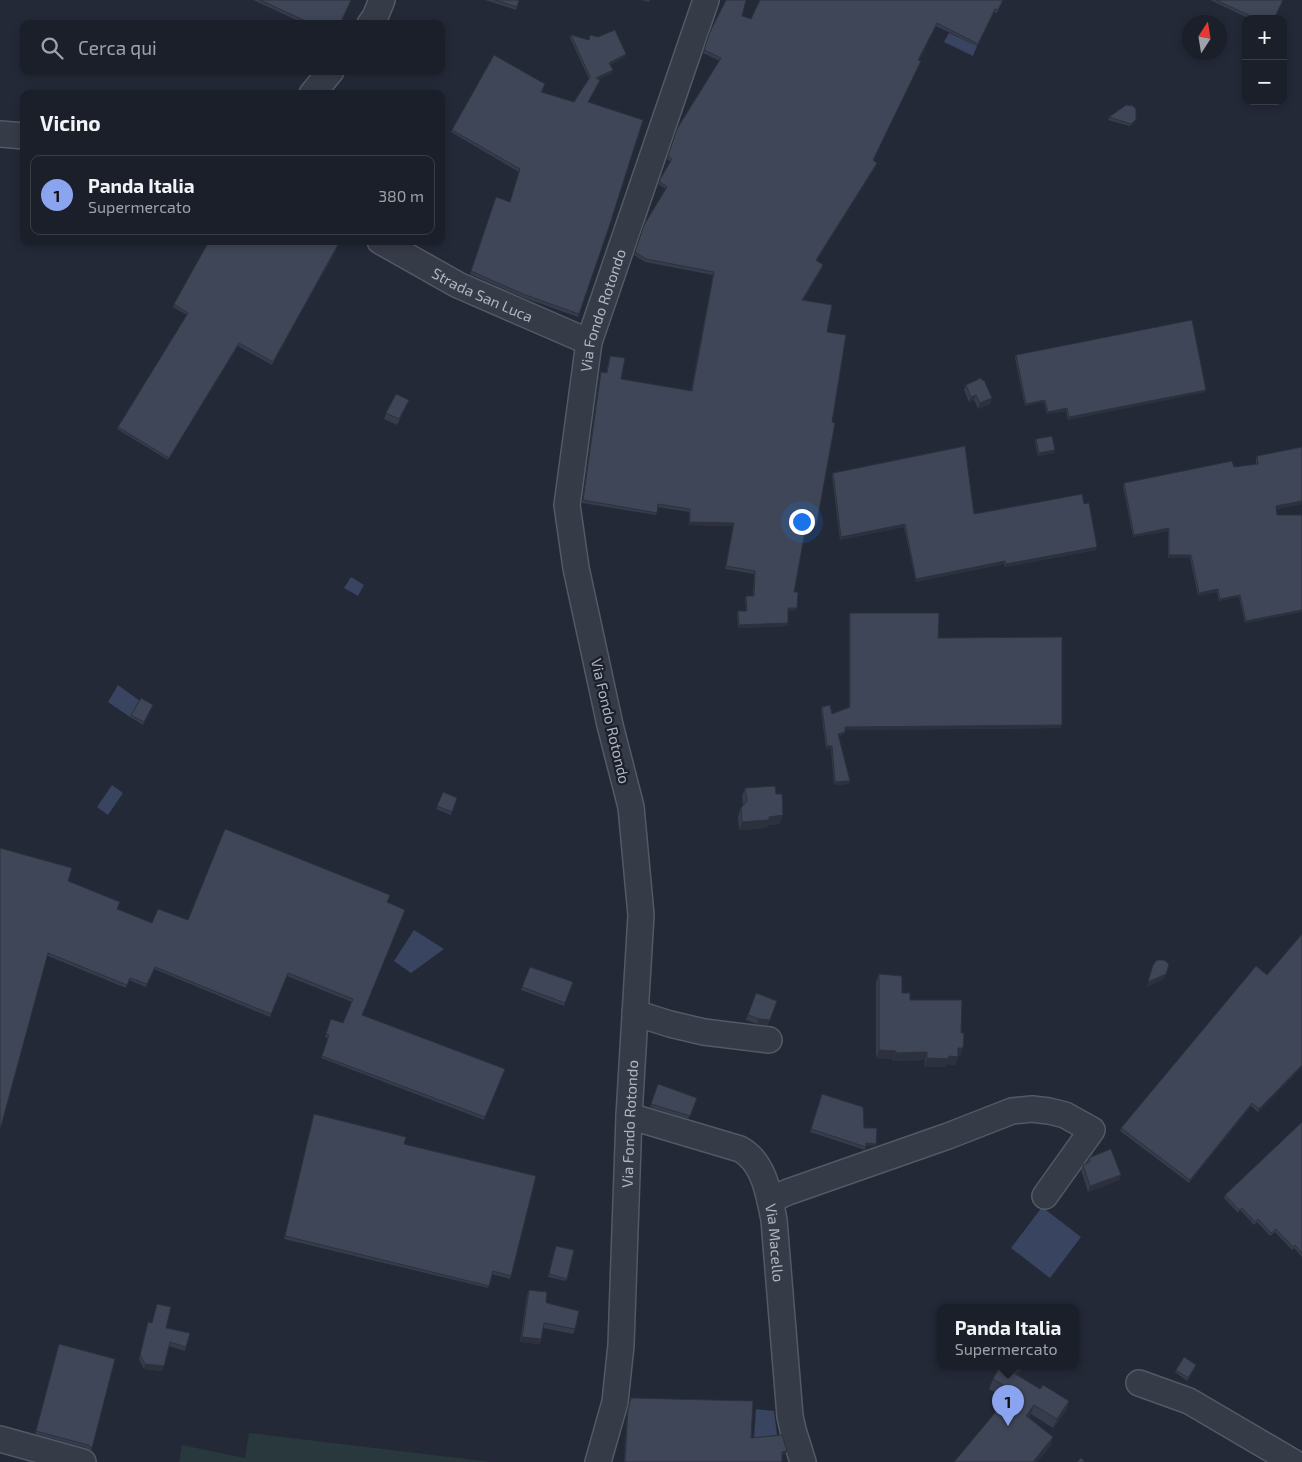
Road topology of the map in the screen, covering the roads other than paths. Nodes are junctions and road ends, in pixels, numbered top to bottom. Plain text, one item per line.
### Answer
1 (382, 0) edge
2 (706, 0) edge
3 (373, 20) edge
4 (328, 75) edge
5 (315, 90) edge
6 (0, 134) edge
7 (20, 136) edge
8 (387, 245) edge
9 (589, 342) junction
10 (635, 1013) junction
11 (769, 1040) dead end
12 (629, 1116) junction
13 (1045, 1196) dead end
14 (770, 1200) junction
15 (1139, 1383) dead end
16 (0, 1439) edge
17 (83, 1462) edge
18 (598, 1462) edge
19 (803, 1462) edge
20 (1293, 1462) edge

1 - 3 street
2 - 9 street, Via Fondo Rotondo
4 - 5 street
6 - 7 street
8 - 9 street, Strada San Luca
9 - 10 street, Via Fondo Rotondo
10 - 11 street
10 - 12 street, Via Fondo Rotondo
12 - 14 street, Via Macello
12 - 18 street, Via Fondo Rotondo
13 - 14 street
14 - 19 street, Via Macello
15 - 20 street
16 - 17 street

